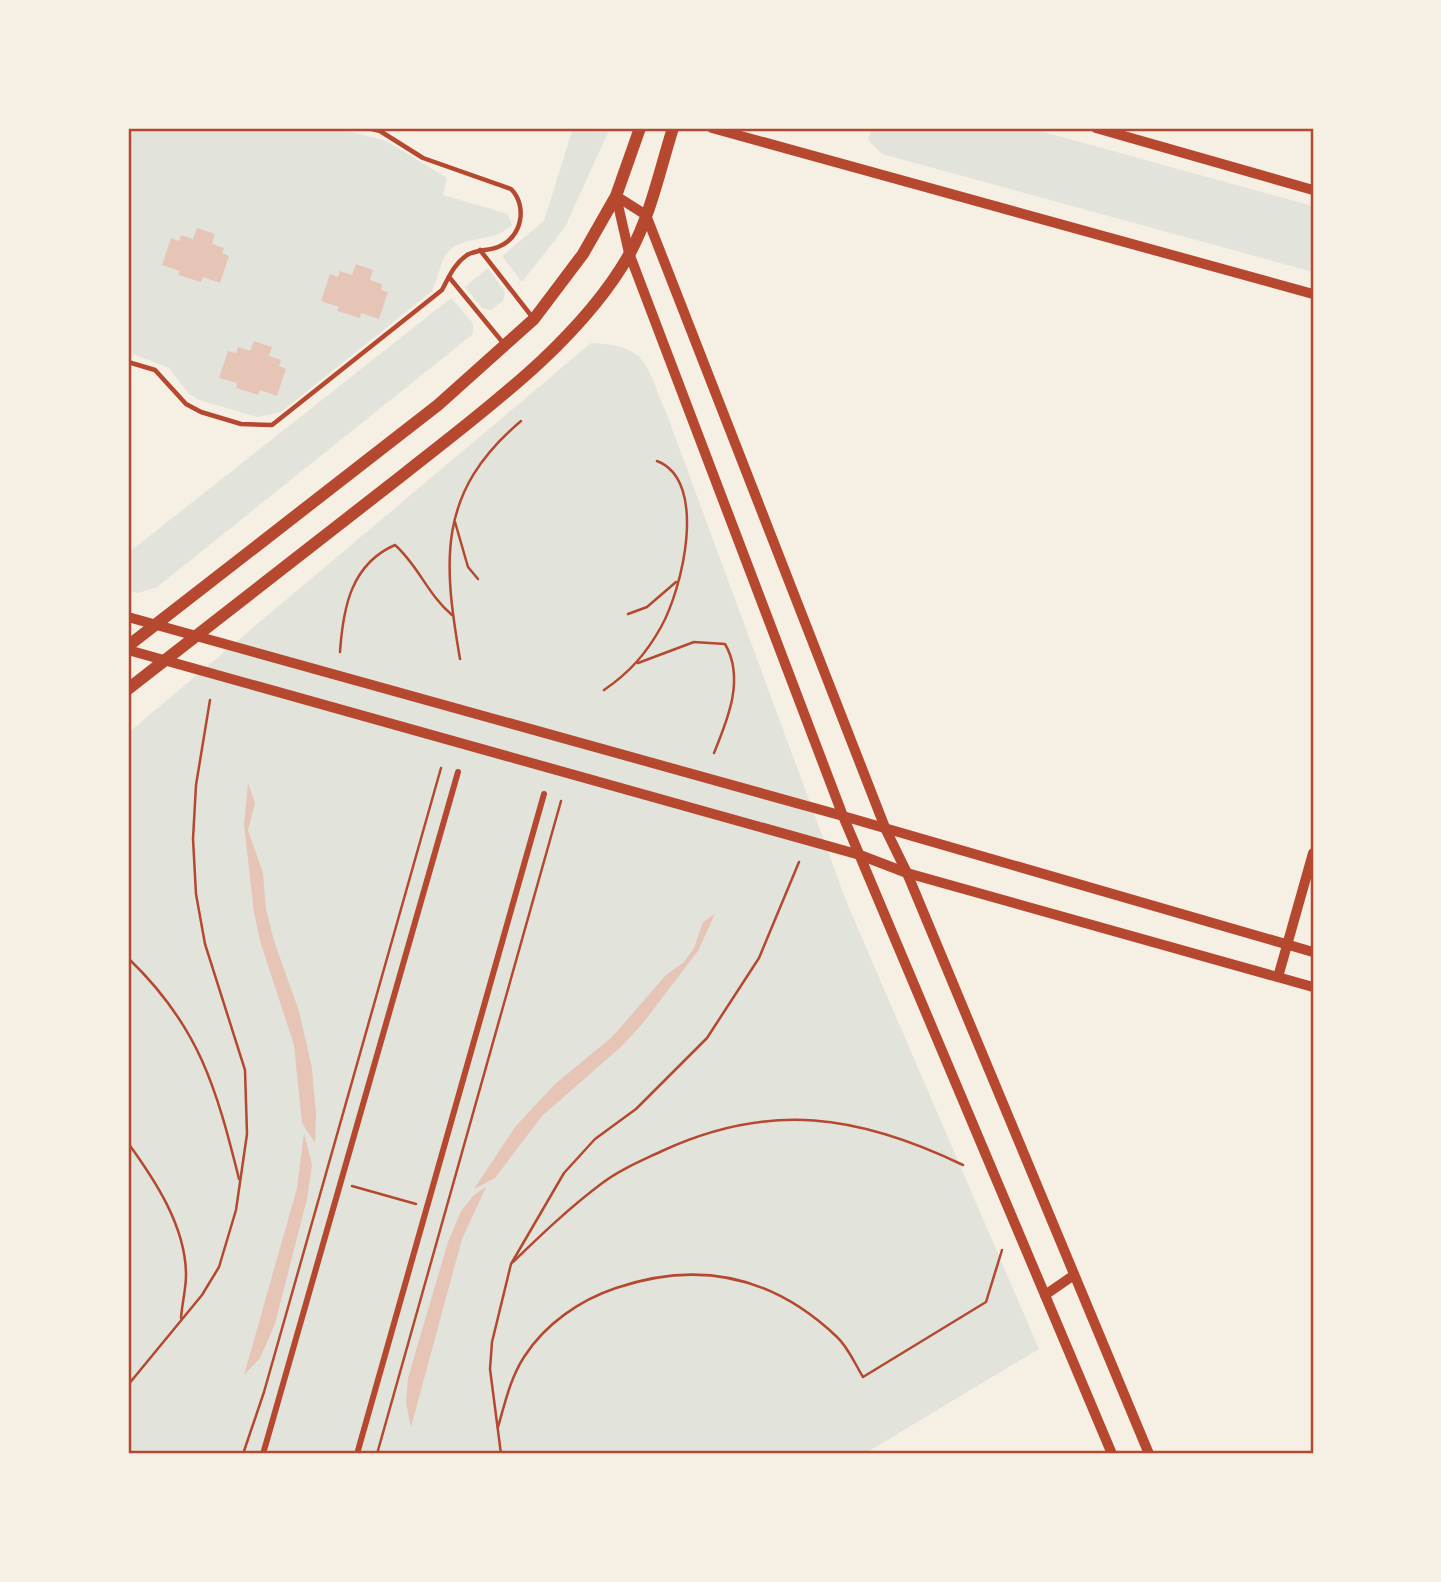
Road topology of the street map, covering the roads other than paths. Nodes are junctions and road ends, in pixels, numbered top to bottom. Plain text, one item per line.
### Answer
1 (368, 128) edge
2 (640, 128) edge
3 (673, 128) edge
4 (712, 128) edge
5 (1096, 128) edge
6 (1313, 190) edge
7 (616, 196) junction
8 (646, 215) junction
9 (481, 250) junction
10 (629, 253) junction
11 (449, 277) junction
12 (1313, 294) edge
13 (534, 319) junction
14 (506, 346) junction
15 (128, 362) edge
16 (128, 617) edge
17 (155, 624) junction
18 (197, 637) junction
19 (128, 648) edge
20 (165, 660) junction
21 (128, 689) edge
22 (458, 772) dead end
23 (544, 794) dead end
24 (843, 816) junction
25 (886, 830) junction
26 (1313, 853) edge
27 (860, 855) junction
28 (907, 873) junction
29 (1287, 945) junction
30 (1313, 952) edge
31 (1278, 977) junction
32 (1313, 987) edge
33 (1074, 1276) junction
34 (1045, 1295) junction
35 (263, 1454) edge
36 (357, 1454) edge
37 (1112, 1454) edge
38 (1149, 1454) edge

1 - 9 lane
2 - 7 main road
3 - 8 main road
4 - 12 street
5 - 6 street
7 - 8 main road
7 - 10 main road
7 - 13 main road
8 - 10 main road
8 - 25 main road
9 - 11 lane
9 - 13 lane
10 - 18 main road
10 - 24 main road
11 - 14 lane
11 - 15 lane
13 - 14 main road
14 - 17 main road
16 - 17 main road
17 - 18 main road
17 - 19 main road
18 - 20 main road
18 - 24 main road
19 - 20 main road
20 - 21 main road
20 - 27 main road
22 - 35 street
23 - 36 street
24 - 25 main road
24 - 27 main road
25 - 28 main road
25 - 29 main road
26 - 29 street
27 - 28 main road
27 - 34 main road
28 - 31 main road
28 - 33 main road
29 - 30 main road
29 - 31 street
31 - 32 main road
33 - 34 main road
33 - 38 main road
34 - 37 main road

